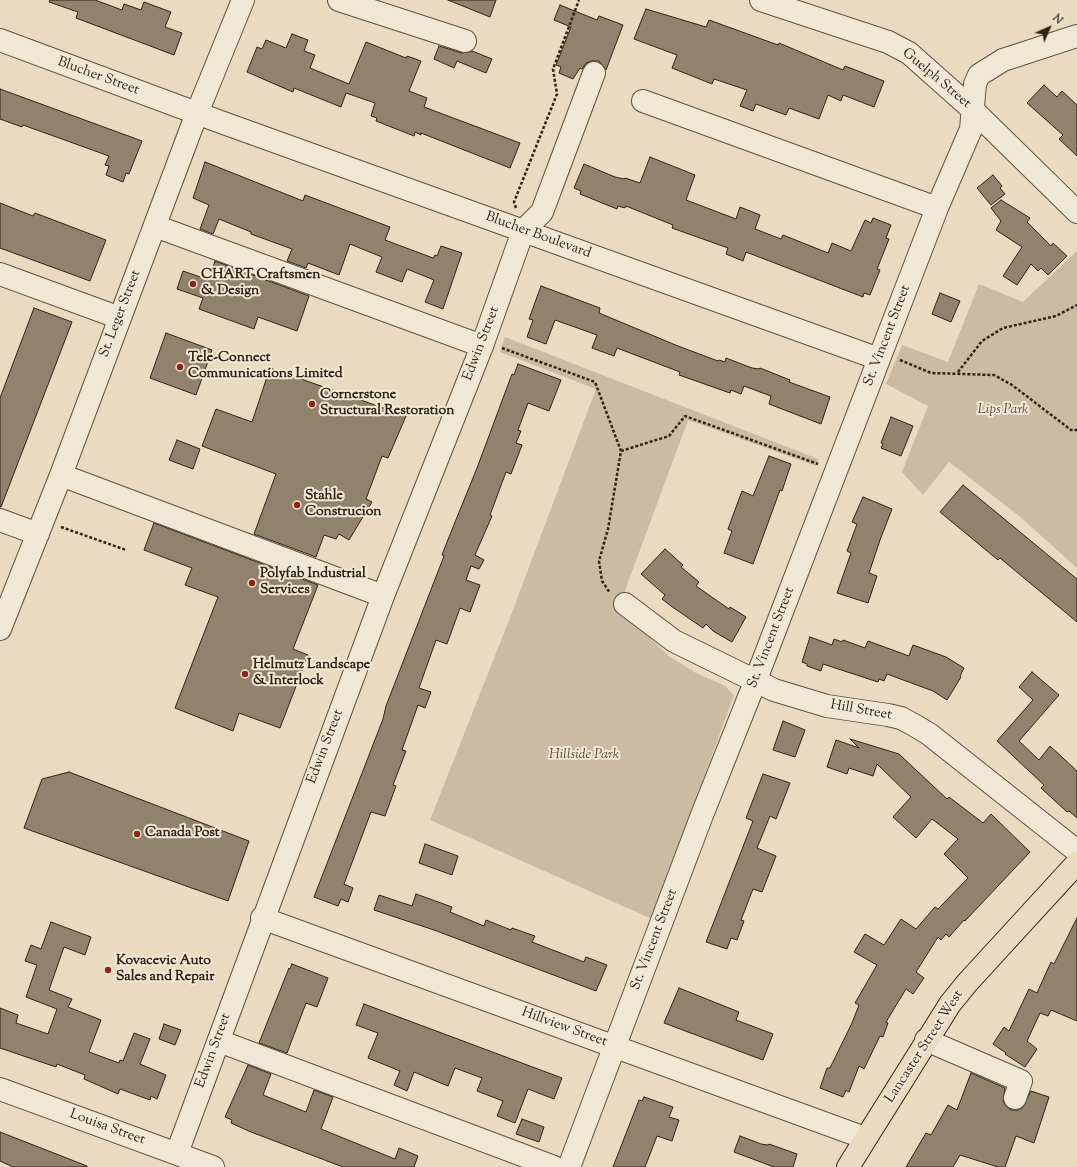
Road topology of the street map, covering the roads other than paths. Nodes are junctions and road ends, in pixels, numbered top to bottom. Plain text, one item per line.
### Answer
1 (243, 0) edge
2 (339, 0) edge
3 (761, 0) edge
4 (1077, 36) edge
5 (0, 40) edge
6 (465, 41) dead end
7 (594, 73) dead end
8 (643, 101) dead end
9 (972, 109) junction
10 (197, 113) junction
11 (937, 208) junction
12 (1077, 212) edge
13 (155, 226) junction
14 (523, 231) junction
15 (0, 274) edge
16 (120, 318) junction
17 (482, 346) junction
18 (879, 359) junction
19 (61, 475) junction
20 (0, 520) edge
21 (40, 527) junction
22 (383, 596) junction
23 (625, 604) road end
24 (0, 629) edge
25 (755, 682) junction
26 (1077, 851) edge
27 (1077, 864) edge
28 (262, 918) junction
29 (926, 1040) junction
30 (218, 1041) junction
31 (615, 1046) junction
32 (0, 1089) edge
33 (1015, 1098) dead end
34 (865, 1138) junction
35 (176, 1153) junction
36 (213, 1167) edge
37 (554, 1167) edge
38 (569, 1167) edge
39 (848, 1167) edge

1 - 10 street, St. Leger Street
2 - 6 street
3 - 9 street, Guelph Street
4 - 9 street, St. Vincent Street
5 - 10 street, Blucher Street
7 - 14 street
8 - 11 street
9 - 11 street, St. Vincent Street
9 - 12 street, Guelph Street
10 - 13 street, St. Leger Street
10 - 14 street, Blucher Boulevard
11 - 18 street, St. Vincent Street
13 - 16 street, St. Leger Street
13 - 17 street
14 - 17 street, Edwin Street
14 - 18 street, Blucher Boulevard
15 - 16 street
16 - 19 street, St. Leger Street
17 - 22 street, Edwin Street
18 - 25 street, St. Vincent Street
19 - 21 street, St. Leger Street
19 - 22 street
20 - 21 street
21 - 24 street, St. Leger Street
22 - 28 street, Edwin Street
23 - 25 street, Hill Street
25 - 26 street, Hill Street
25 - 31 street, St. Vincent Street
27 - 29 main road, Lancaster Street West
28 - 30 street, Edwin Street
28 - 31 street, Hillview Street
29 - 33 street
29 - 34 main road, Lancaster Street West
30 - 35 street, Edwin Street
30 - 37 street
31 - 34 street, Hillview Street
31 - 38 street, St. Vincent Street
32 - 35 street, Louisa Street
34 - 39 main road, Lancaster Street West
35 - 36 street, Louisa Street

